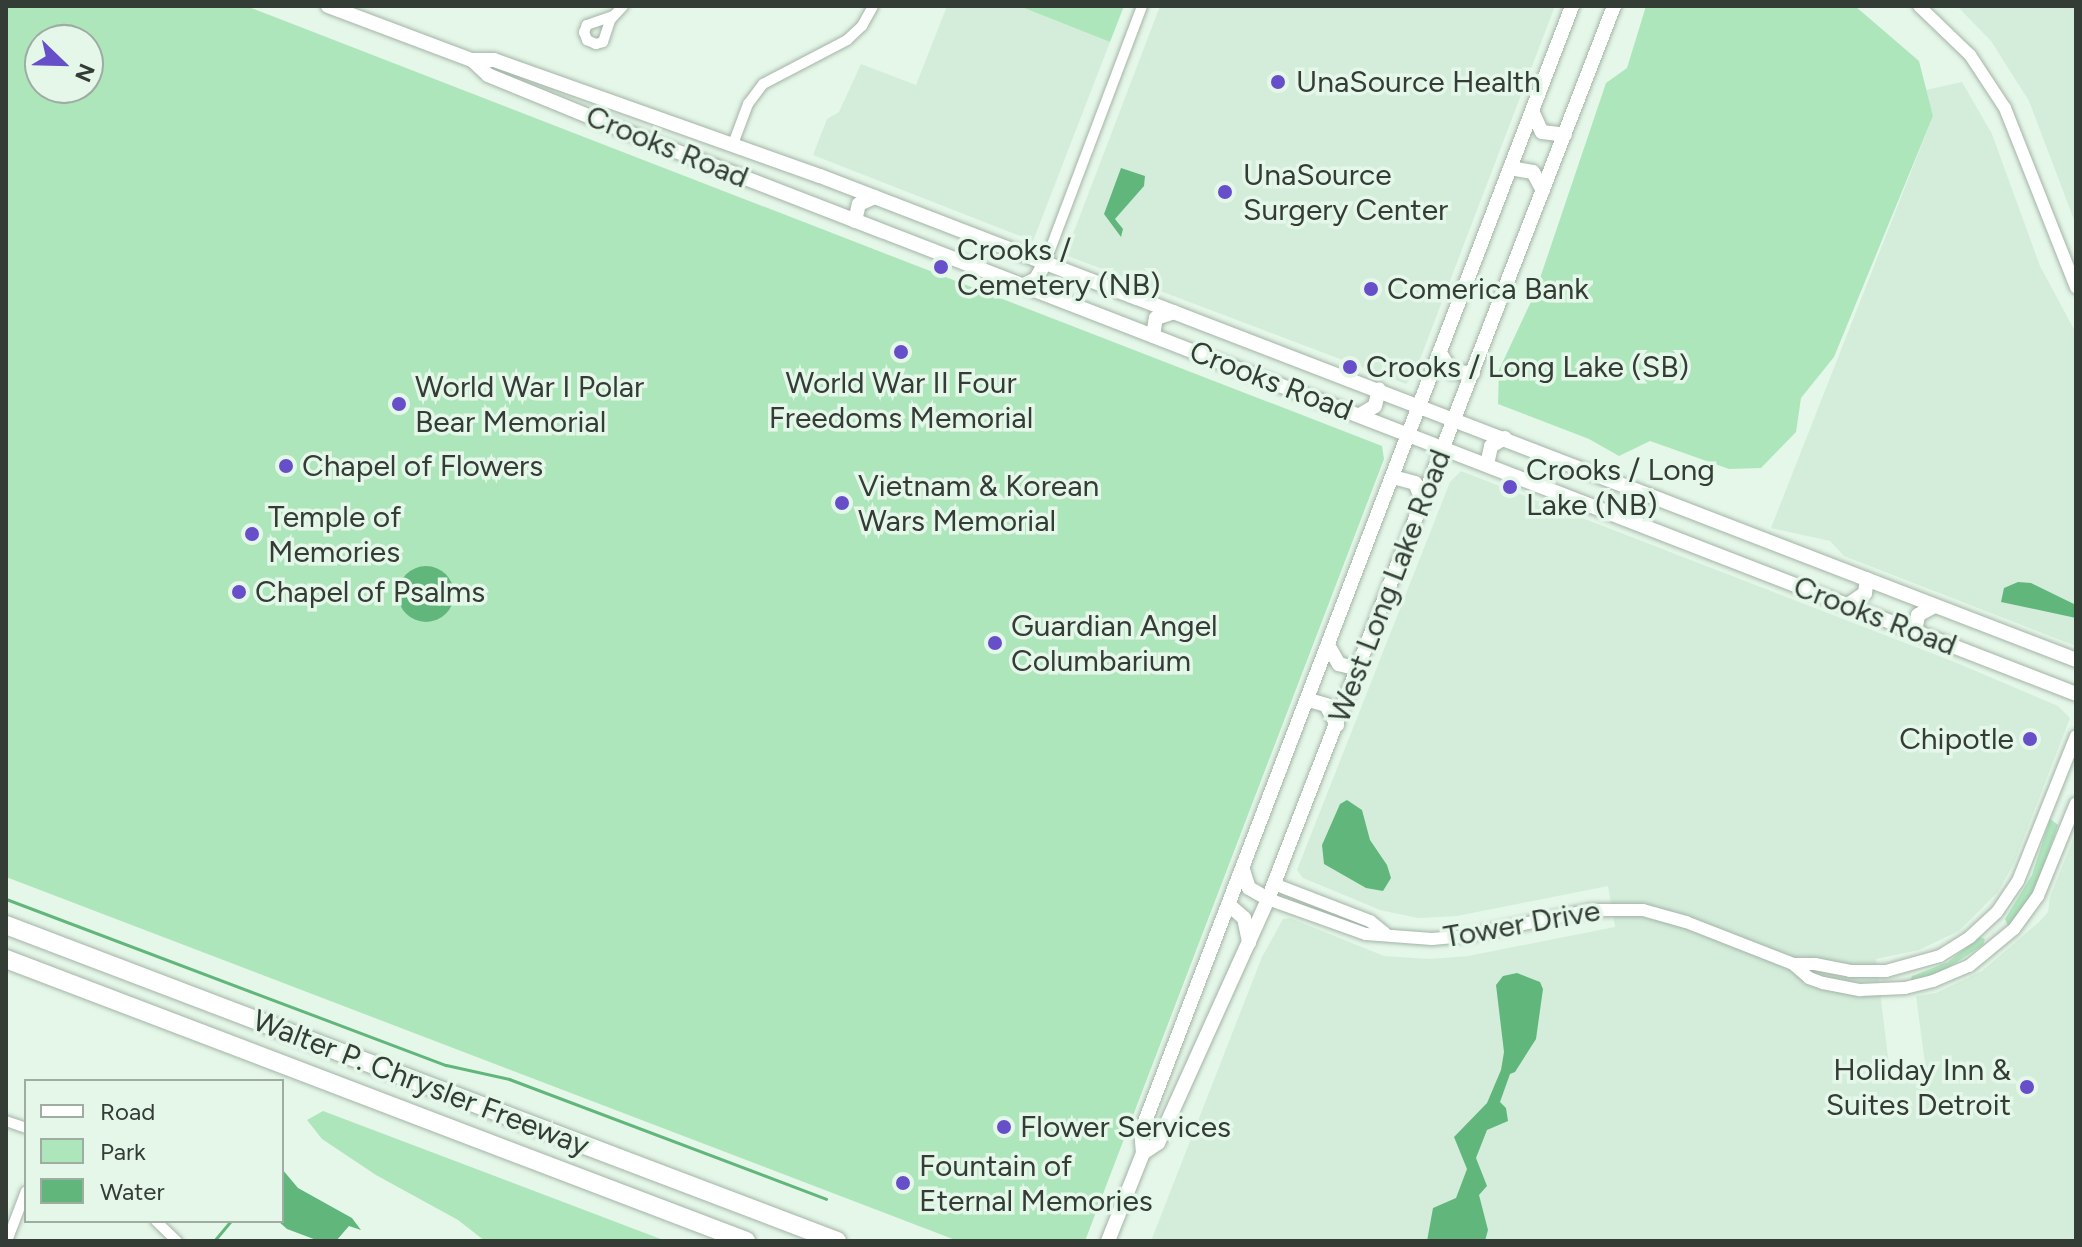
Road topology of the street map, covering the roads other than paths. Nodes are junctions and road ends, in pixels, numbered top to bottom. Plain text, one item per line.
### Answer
1 (328, 6) edge
2 (623, 6) edge
3 (873, 6) edge
4 (1142, 6) edge
5 (1572, 6) edge
6 (1614, 6) edge
7 (1919, 6) edge
8 (613, 16) dead end
9 (472, 60) junction
10 (1532, 111) junction
11 (653, 117) junction
12 (1565, 135) junction
13 (637, 136) junction
14 (733, 144) junction
15 (1510, 168) junction
16 (820, 176) junction
17 (1543, 191) junction
18 (875, 197) junction
19 (805, 202) junction
20 (855, 221) junction
21 (1045, 263) junction
22 (1022, 286) junction
23 (2076, 287) edge
24 (1174, 312) junction
25 (1153, 336) junction
26 (1440, 353) junction
27 (1473, 373) junction
28 (1379, 389) junction
29 (1420, 406) junction
30 (1360, 415) junction
31 (1455, 419) junction
32 (1409, 434) junction
33 (1505, 438) junction
34 (1444, 447) junction
35 (1487, 464) junction
36 (1393, 477) junction
37 (1423, 502) junction
38 (1867, 579) junction
39 (1848, 605) junction
40 (1934, 606) junction
41 (1915, 631) junction
42 (1329, 647) junction
43 (2076, 660) edge
44 (1358, 669) junction
45 (2076, 694) edge
46 (1309, 700) junction
47 (1337, 725) junction
48 (2076, 736) edge
49 (2055, 790) junction
50 (2075, 806) edge
51 (2046, 813) junction
52 (2066, 830) junction
53 (1243, 870) junction
54 (1274, 884) junction
55 (1268, 899) junction
56 (1229, 905) junction
57 (6, 925) edge
58 (1385, 933) junction
59 (1249, 943) junction
60 (6, 959) edge
61 (1793, 964) junction
62 (1180, 1030) junction
63 (1201, 1047) junction
64 (1143, 1153) junction
65 (24, 1196) edge
66 (158, 1223) edge
67 (7, 1241) edge
68 (177, 1241) edge
69 (746, 1241) edge
70 (837, 1241) edge
71 (1108, 1241) edge

1 - 9 main road, Crooks Road
2 - 8 street
3 - 14 street
4 - 21 street
5 - 10 main road, West Long Lake Road
6 - 12 main road, West Long Lake Road
7 - 23 street
9 - 11 main road, Crooks Road
9 - 13 main road, Crooks Road
10 - 12 main road
10 - 15 main road, West Long Lake Road
11 - 13 main road
11 - 14 main road, Crooks Road
12 - 17 main road, West Long Lake Road
13 - 19 main road, Crooks Road
14 - 16 main road, Crooks Road
15 - 17 main road
15 - 26 main road, West Long Lake Road
16 - 18 main road, Crooks Road
16 - 19 main road
17 - 27 main road, West Long Lake Road
18 - 20 main road
18 - 21 main road, Crooks Road
19 - 20 main road, Crooks Road
20 - 22 main road, Crooks Road
21 - 22 main road
21 - 24 main road, Crooks Road
22 - 25 main road, Crooks Road
24 - 25 main road
24 - 28 main road, Crooks Road
25 - 30 main road, Crooks Road
26 - 27 main road
26 - 29 main road, West Long Lake Road
27 - 31 main road, West Long Lake Road
28 - 29 main road, Crooks Road
28 - 30 main road
29 - 31 main road, Crooks Road
29 - 32 main road, West Long Lake Road
30 - 32 main road, Crooks Road
31 - 33 main road, Crooks Road
31 - 34 main road, West Long Lake Road
32 - 34 main road, Crooks Road
32 - 36 main road, West Long Lake Road
33 - 35 main road
33 - 38 main road, Crooks Road
34 - 35 main road, Crooks Road
34 - 37 main road, West Long Lake Road
35 - 39 main road, Crooks Road
36 - 37 main road
36 - 42 main road, West Long Lake Road
37 - 44 main road, West Long Lake Road
38 - 39 main road
38 - 40 main road, Crooks Road
39 - 41 main road, Crooks Road
40 - 41 main road
40 - 43 main road, Crooks Road
41 - 45 main road, Crooks Road
42 - 44 main road
42 - 46 main road, West Long Lake Road
44 - 47 main road, West Long Lake Road
46 - 47 main road
46 - 53 main road, West Long Lake Road
47 - 54 main road, West Long Lake Road
48 - 49 street, Tower Drive
49 - 50 street
49 - 51 street, Tower Drive
50 - 52 street, Tower Drive
51 - 52 street
51 - 61 street, Tower Drive
52 - 61 street, Tower Drive
53 - 55 main road
53 - 56 main road, West Long Lake Road
54 - 55 main road, West Long Lake Road
54 - 58 street, Tower Drive
55 - 58 street, Tower Drive
55 - 59 main road, West Long Lake Road
56 - 59 main road
56 - 62 main road, West Long Lake Road
57 - 70 highway, Walter P. Chrysler Freeway
58 - 61 street, Tower Drive
59 - 63 main road, West Long Lake Road
60 - 69 highway, Walter P. Chrysler Freeway
62 - 63 main road
62 - 64 main road, West Long Lake Road
63 - 64 main road, West Long Lake Road
64 - 71 main road, West Long Lake Road
65 - 67 street
66 - 68 street

